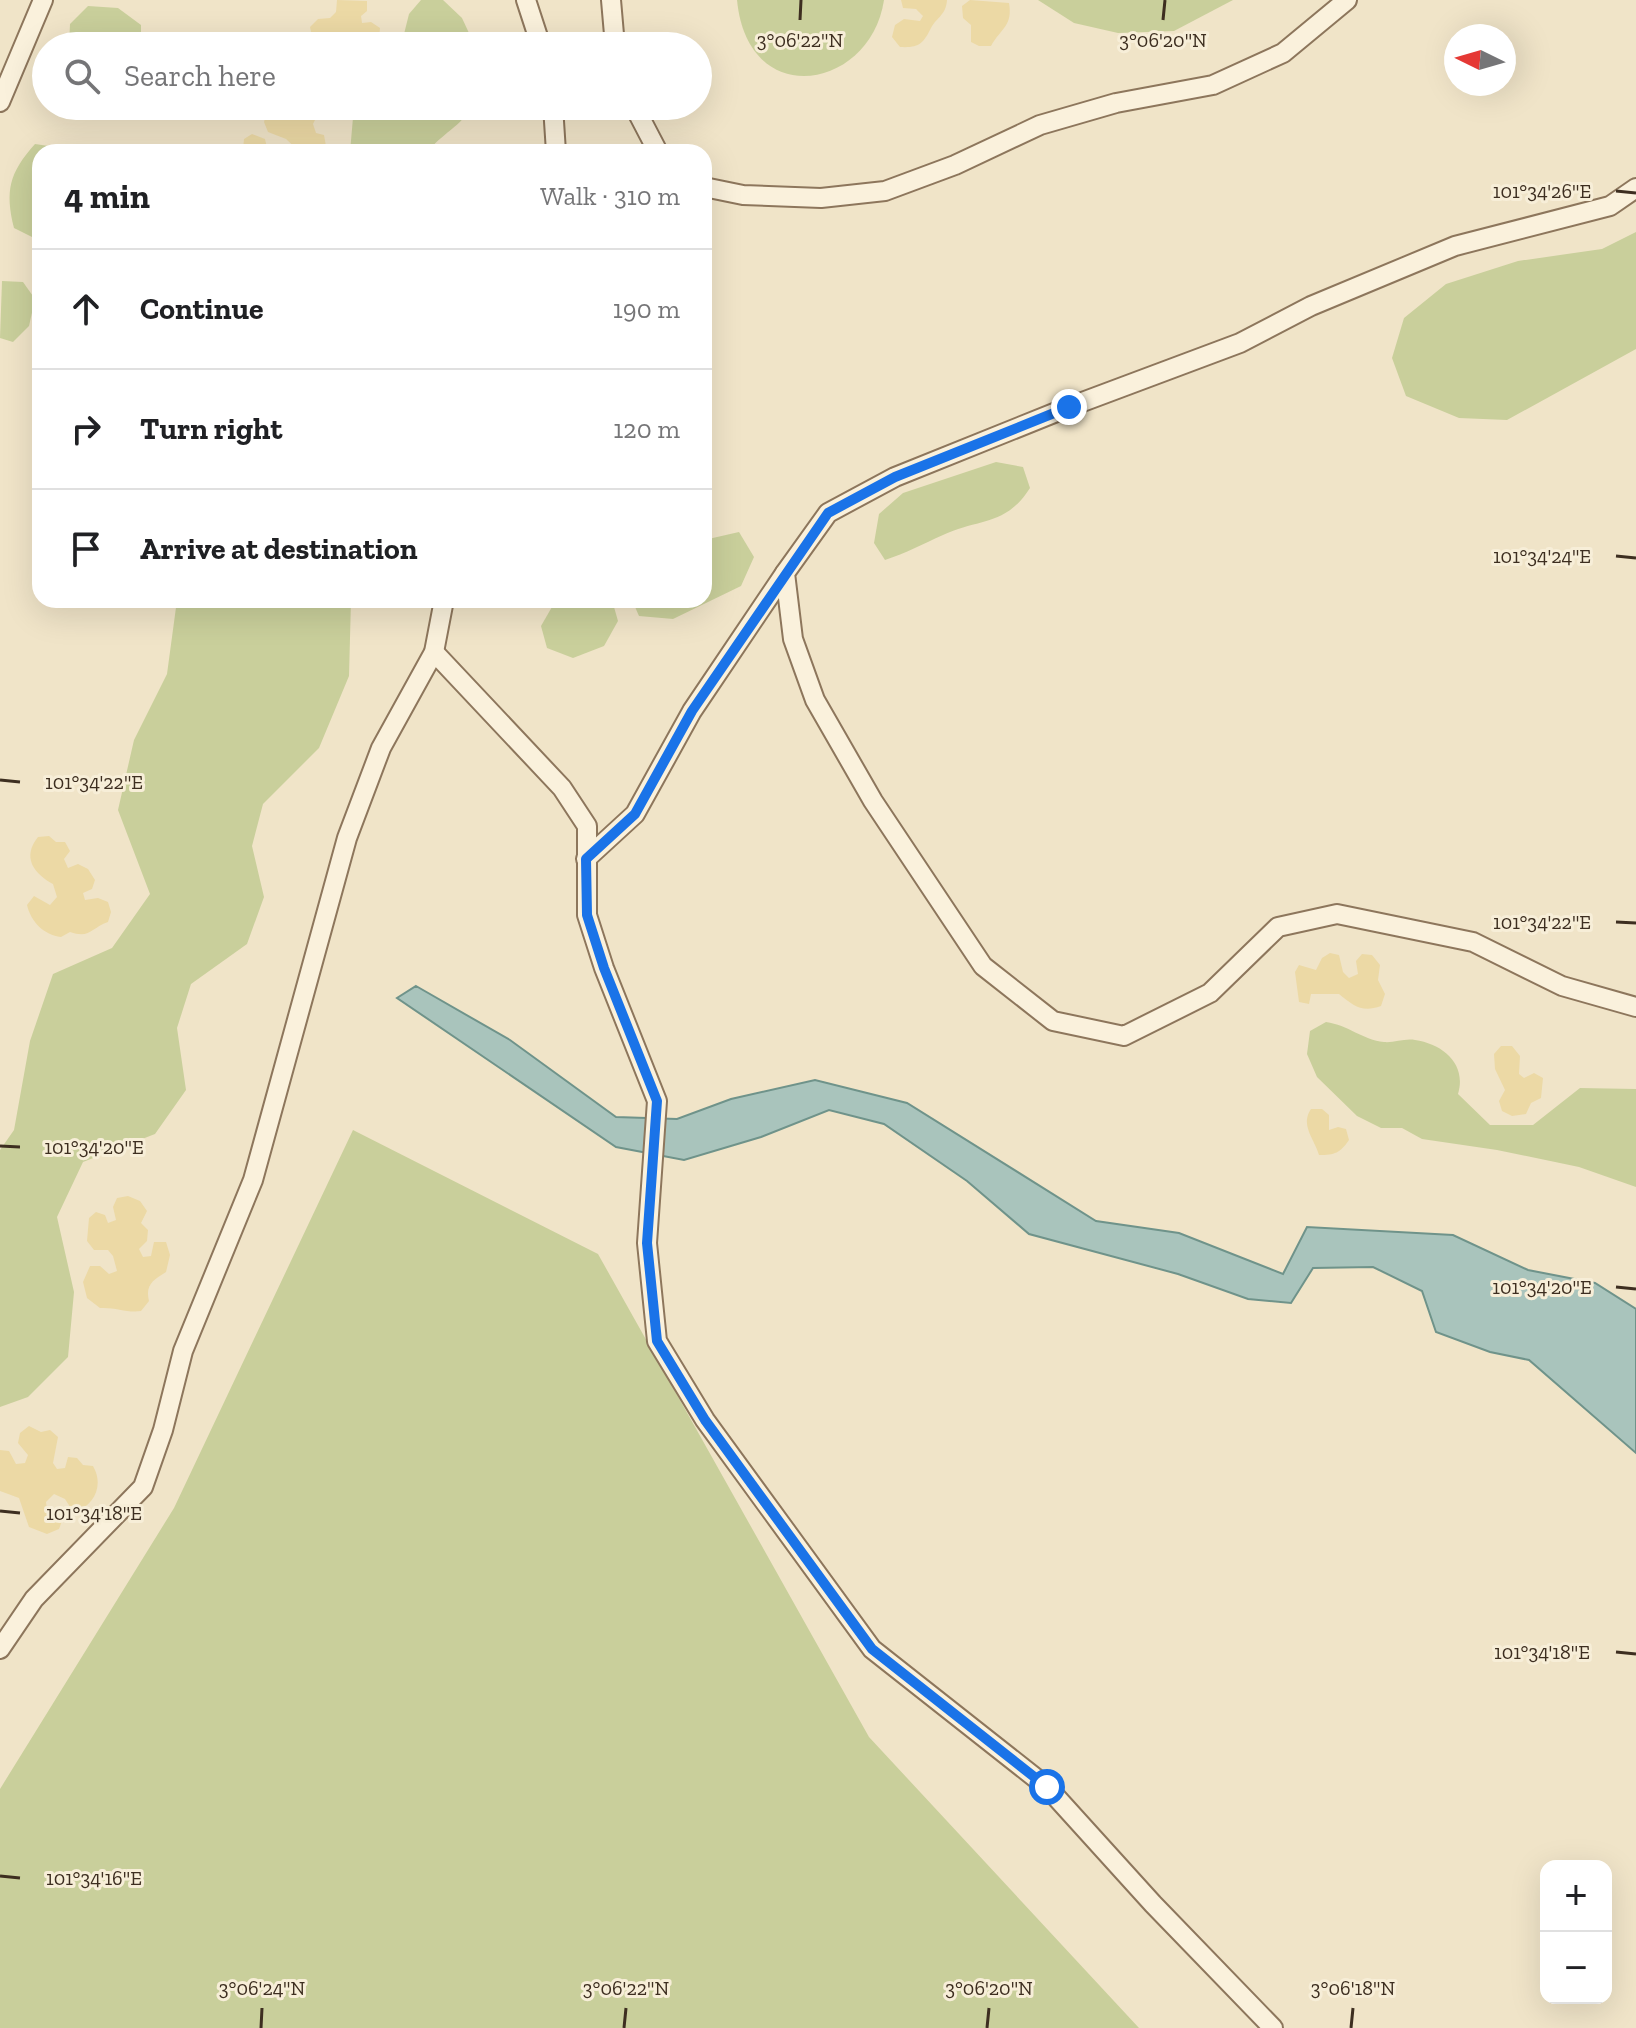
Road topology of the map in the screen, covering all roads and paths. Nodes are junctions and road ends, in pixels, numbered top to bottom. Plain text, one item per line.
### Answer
1 (43, 0) edge
2 (526, 0) edge
3 (611, 0) edge
4 (1347, 0) edge
5 (536, 32) edge
6 (614, 32) edge
7 (0, 102) edge
8 (556, 120) edge
9 (641, 120) edge
10 (561, 144) edge
11 (654, 144) edge
12 (1636, 188) edge
13 (712, 189) edge
14 (785, 573) junction
15 (442, 608) edge
16 (434, 652) junction
17 (586, 859) junction
18 (1636, 1007) edge
19 (0, 1649) edge
20 (1273, 2028) edge

1 - 7 lane
2 - 5 lane
3 - 6 lane
4 - 13 lane
8 - 10 lane
9 - 11 lane
12 - 14 lane
14 - 17 lane
14 - 18 lane
15 - 16 lane
16 - 17 lane
16 - 19 lane
17 - 20 lane

